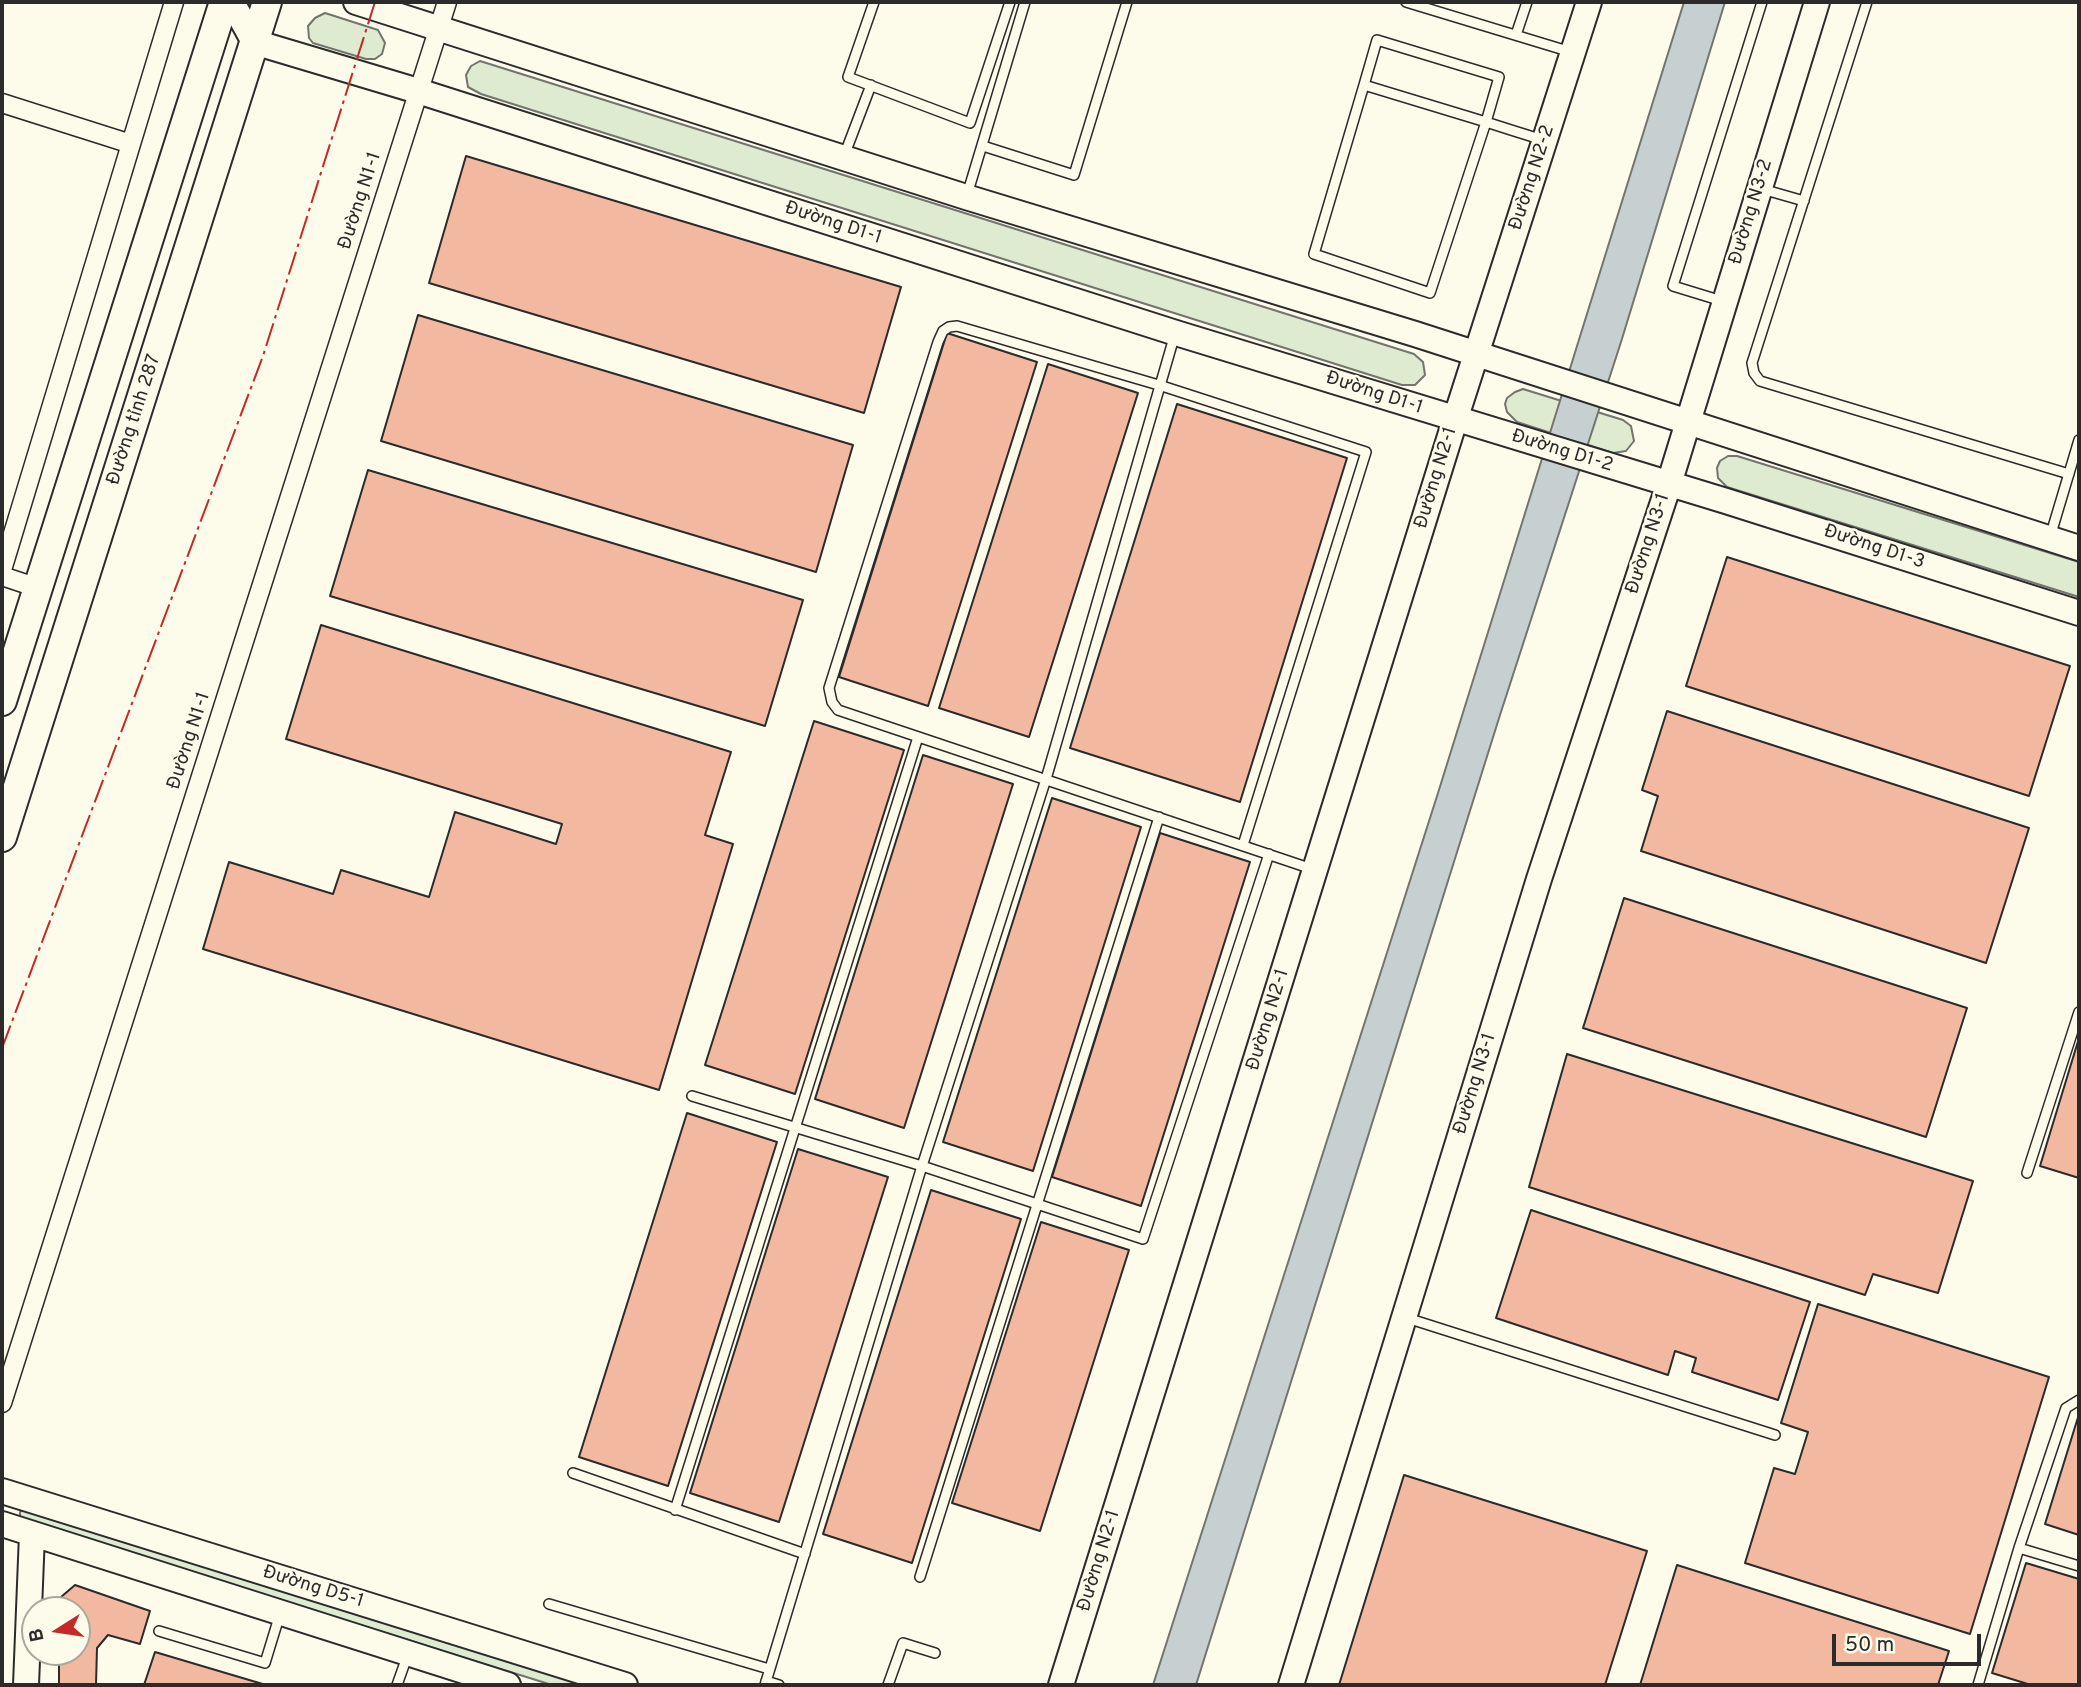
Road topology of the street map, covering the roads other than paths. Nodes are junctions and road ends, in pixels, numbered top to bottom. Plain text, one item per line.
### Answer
1 (174, 2) edge
2 (224, 2) edge
3 (232, 2) edge
4 (267, 2) edge
5 (356, 2) edge
6 (446, 2) edge
7 (874, 2) edge
8 (1010, 2) edge
9 (1025, 2) edge
10 (1128, 2) edge
11 (1406, 2) edge
12 (1527, 2) edge
13 (1589, 2) edge
14 (1762, 2) edge
15 (1817, 2) edge
16 (1867, 2) edge
17 (438, 28) junction
18 (1516, 35) junction
19 (254, 42) junction
20 (1572, 53) junction
21 (871, 85) junction
22 (1364, 85) junction
23 (418, 91) junction
24 (2, 103) edge
25 (1486, 122) junction
26 (1545, 140) junction
27 (131, 144) junction
28 (983, 146) junction
29 (844, 158) junction
30 (1759, 188) junction
31 (966, 197) junction
32 (1804, 201) junction
33 (1724, 302) junction
34 (1176, 333) junction
35 (1477, 354) junction
36 (1162, 386) junction
37 (1455, 420) junction
38 (1688, 422) junction
39 (2079, 440) edge
40 (2069, 474) junction
41 (1669, 484) junction
42 (2049, 538) junction
43 (2079, 548) edge
44 (2, 570) edge
45 (2, 576) edge
46 (38, 588) junction
47 (2079, 613) edge
48 (2, 701) edge
49 (918, 737) junction
50 (1046, 779) junction
51 (1159, 817) junction
52 (2, 837) edge
53 (1243, 845) junction
54 (1269, 854) junction
55 (1316, 870) junction
56 (2079, 1012) edge
57 (692, 1096) dead end
58 (795, 1128) junction
59 (922, 1166) junction
60 (2027, 1173) dead end
61 (1038, 1204) junction
62 (1404, 1317) junction
63 (2079, 1400) edge
64 (2, 1404) edge
65 (1775, 1435) dead end
66 (573, 1473) dead end
67 (2, 1491) edge
68 (675, 1510) junction
69 (2, 1524) edge
70 (32, 1534) junction
71 (2019, 1548) junction
72 (805, 1554) junction
73 (2079, 1566) edge
74 (920, 1577) dead end
75 (549, 1604) dead end
76 (281, 1613) junction
77 (159, 1631) dead end
78 (935, 1653) dead end
79 (408, 1654) junction
80 (769, 1669) junction
81 (765, 1683) edge
82 (26, 1685) edge
83 (397, 1685) edge
84 (508, 1685) edge
85 (625, 1685) edge
86 (779, 1685) edge
87 (888, 1685) edge
88 (1061, 1685) edge
89 (1291, 1685) edge
90 (1978, 1685) edge

1 - 27 street
2 - 46 main road
3 - 19 street
4 - 19 main road, Đường tỉnh 287
5 - 17 street
6 - 17 street, Đường N1-1
7 - 21 lane
8 - 21 lane
9 - 28 lane
10 - 28 lane
11 - 18 lane
12 - 18 lane
13 - 20 street, Đường N2-2
14 - 33 lane
15 - 30 street, Đường N3-2
16 - 32 lane
17 - 23 street, Đường N1-1
17 - 29 street
18 - 20 lane
19 - 23 street, Đường D1-1
19 - 52 main road, Đường tỉnh 287
20 - 26 street, Đường N2-2
21 - 29 lane
22 - 25 lane
22 - 25 lane
22 - 25 lane
23 - 34 street, Đường D1-1
23 - 64 street, Đường N1-1
24 - 27 street
25 - 26 lane
26 - 35 street, Đường N2-2
27 - 44 street
28 - 31 lane
29 - 31 street
30 - 32 lane
30 - 33 street, Đường N3-2
31 - 35 street
32 - 40 lane
33 - 38 street, Đường N3-2
34 - 36 lane
34 - 37 street, Đường D1-1
35 - 37 street, Đường N2-1
35 - 38 street
36 - 49 lane
36 - 50 lane
36 - 53 lane
37 - 41 street, Đường D1-2
37 - 55 street, Đường N2-1
38 - 41 street, Đường N3-1
38 - 42 street
39 - 40 lane
40 - 42 lane
41 - 47 street, Đường D1-3
41 - 62 street, Đường N3-1
42 - 43 street
45 - 46 street
46 - 48 main road
49 - 50 lane
49 - 58 lane
50 - 51 lane
50 - 59 lane
51 - 53 lane
51 - 61 lane
53 - 54 lane
54 - 55 lane
54 - 61 lane
55 - 88 street, Đường N2-1
56 - 60 lane
57 - 58 lane
58 - 59 lane
58 - 68 lane
59 - 61 lane
59 - 72 lane
61 - 74 lane
62 - 65 lane
62 - 89 street, Đường N3-1
63 - 71 lane
66 - 68 lane
67 - 85 street, Đường D5-1
68 - 72 lane
69 - 70 street, Đường D5-1
70 - 76 street, Đường D5-1
70 - 82 street
71 - 73 lane
71 - 90 lane
72 - 80 lane
75 - 80 lane
76 - 77 lane
76 - 79 street, Đường D5-1
78 - 87 lane
79 - 83 lane
79 - 84 street, Đường D5-1
80 - 81 lane
81 - 86 lane

